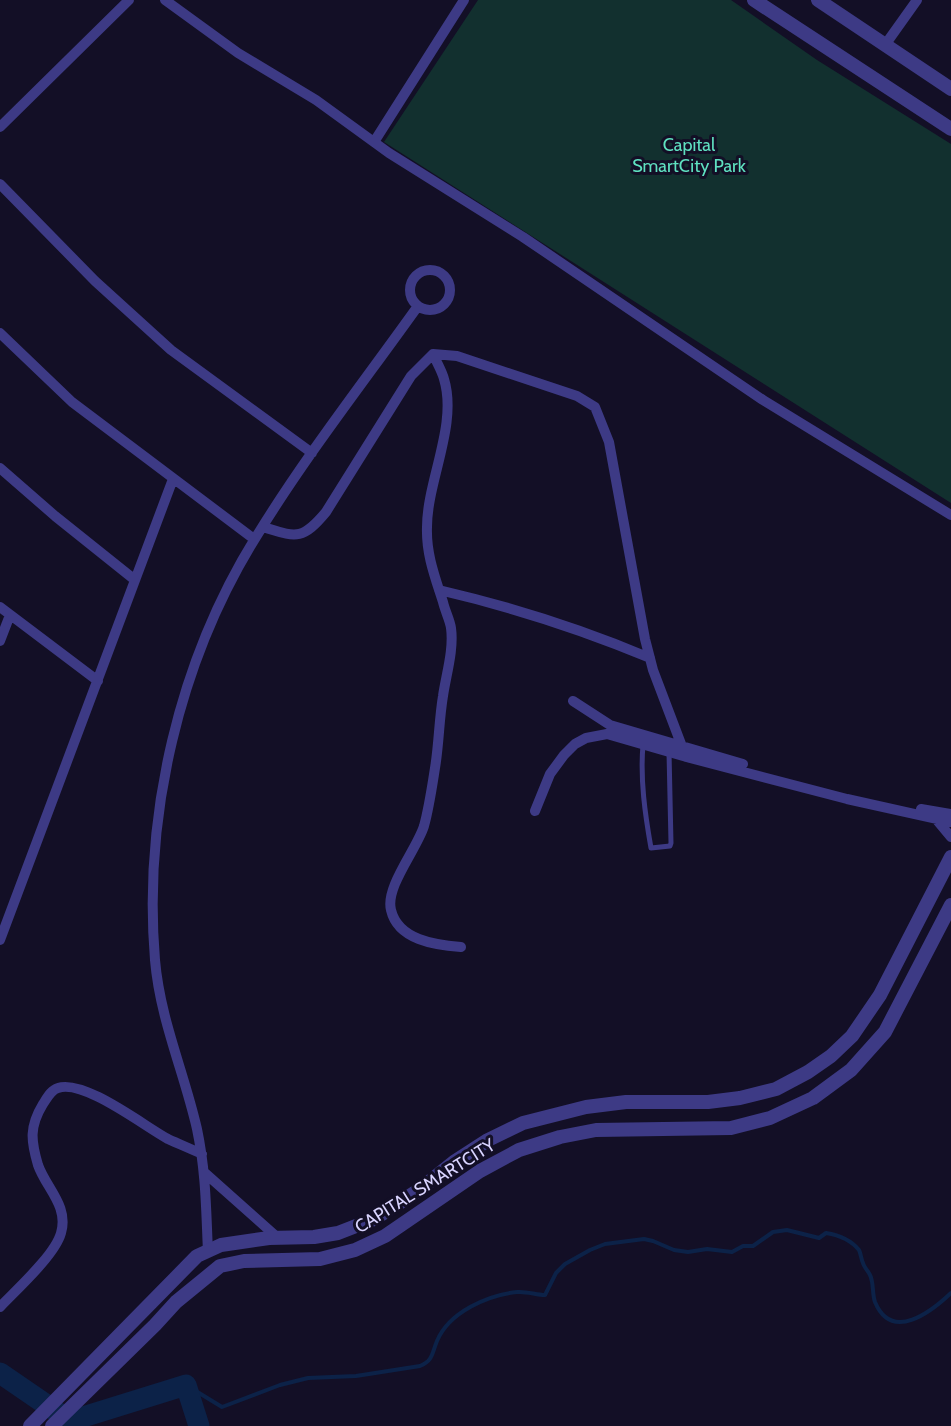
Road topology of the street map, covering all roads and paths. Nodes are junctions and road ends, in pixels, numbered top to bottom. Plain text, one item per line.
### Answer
1 (129, 0) edge
2 (165, 0) edge
3 (464, 0) edge
4 (754, 0) edge
5 (818, 0) edge
6 (916, 0) edge
7 (885, 45) junction
8 (951, 89) edge
9 (0, 127) edge
10 (951, 129) edge
11 (374, 142) junction
12 (0, 184) edge
13 (418, 306) dead end
14 (0, 333) edge
15 (433, 354) junction
16 (312, 453) junction
17 (0, 468) edge
18 (173, 479) junction
19 (951, 515) edge
20 (263, 527) junction
21 (254, 539) junction
22 (135, 580) junction
23 (439, 590) junction
24 (0, 607) edge
25 (10, 615) junction
26 (0, 641) edge
27 (650, 658) junction
28 (98, 681) junction
29 (573, 701) dead end
30 (609, 729) junction
31 (643, 744) junction
32 (683, 751) junction
33 (669, 752) junction
34 (951, 806) edge
35 (535, 811) dead end
36 (951, 814) edge
37 (936, 815) junction
38 (951, 822) edge
39 (951, 837) edge
40 (951, 857) edge
41 (951, 905) edge
42 (0, 940) edge
43 (461, 947) dead end
44 (202, 1154) junction
45 (205, 1173) junction
46 (278, 1238) junction
47 (208, 1252) junction
48 (0, 1306) edge
49 (30, 1426) edge
50 (52, 1426) edge

1 - 9 street
2 - 11 street
3 - 11 street
4 - 10 street
5 - 7 street
6 - 7 street
7 - 8 street
11 - 19 street
12 - 16 street
13 - 16 street
14 - 18 street
15 - 20 street
15 - 23 street
15 - 27 street
16 - 20 street
17 - 22 street
18 - 21 street
18 - 22 street
20 - 21 street
21 - 44 street
22 - 28 street
23 - 27 street
23 - 43 street
24 - 25 street
25 - 26 street
25 - 28 street
27 - 32 street
28 - 42 street
29 - 30 street
30 - 31 street
30 - 32 street
30 - 35 street
31 - 33 street
31 - 33 lane
32 - 33 street
32 - 37 street
34 - 37 street
36 - 37 street
37 - 38 street
37 - 39 street
40 - 46 street
41 - 50 street, CAPITAL SMARTCITY
44 - 45 street
44 - 48 street
45 - 46 street
45 - 47 street
46 - 47 street
47 - 49 street

